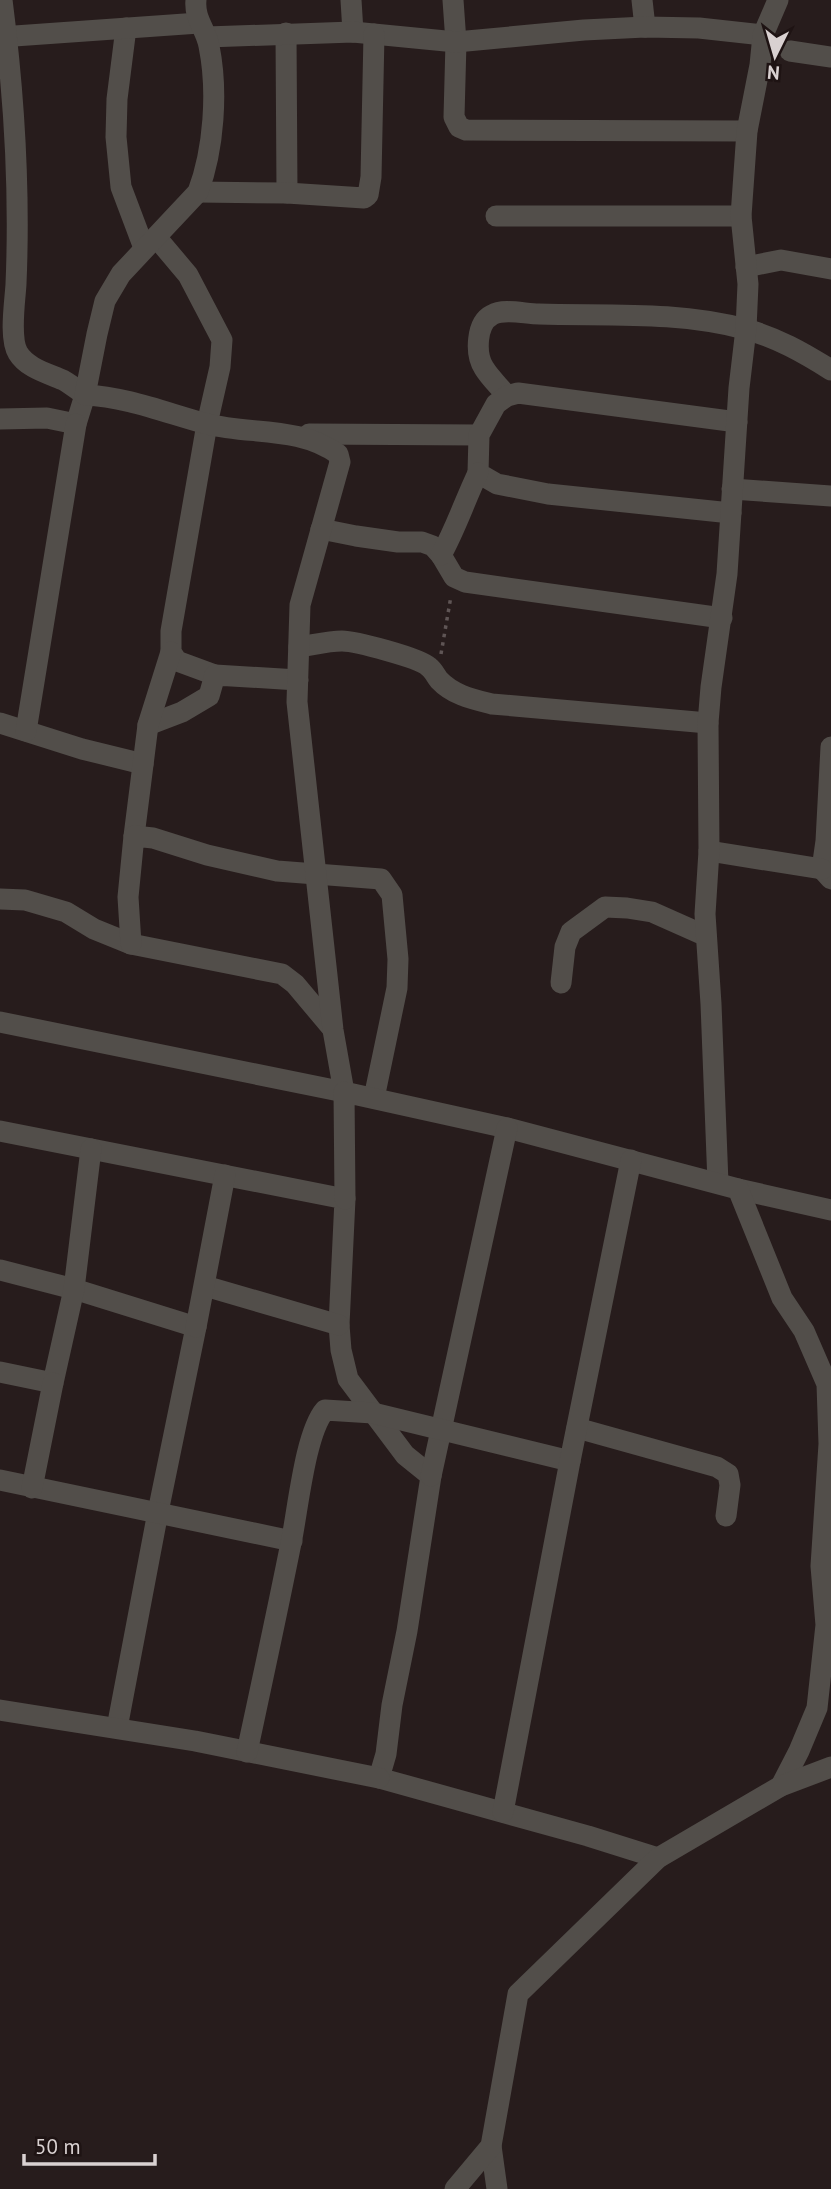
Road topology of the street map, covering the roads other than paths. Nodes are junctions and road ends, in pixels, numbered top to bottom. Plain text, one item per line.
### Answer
1 (2, 0) edge
2 (196, 0) edge
3 (351, 0) edge
4 (453, 0) edge
5 (642, 0) edge
6 (778, 0) edge
7 (645, 27) junction
8 (126, 28) junction
9 (203, 30) junction
10 (286, 33) junction
11 (363, 33) junction
12 (764, 35) junction
13 (3, 36) edge
14 (456, 42) junction
15 (790, 51) dead end
16 (831, 57) edge
17 (747, 131) junction
18 (198, 192) junction
19 (287, 193) junction
20 (741, 215) junction
21 (496, 216) dead end
22 (150, 243) junction
23 (746, 267) junction
24 (831, 269) edge
25 (746, 329) junction
26 (831, 370) edge
27 (85, 395) junction
28 (507, 396) junction
29 (0, 419) edge
30 (737, 422) junction
31 (76, 424) junction
32 (207, 424) junction
33 (295, 434) junction
34 (479, 435) junction
35 (478, 473) junction
36 (732, 489) junction
37 (831, 496) edge
38 (730, 513) junction
39 (321, 529) junction
40 (441, 555) junction
41 (722, 618) junction
42 (299, 647) junction
43 (170, 652) junction
44 (215, 675) junction
45 (298, 680) junction
46 (0, 723) edge
47 (708, 723) junction
48 (148, 724) junction
49 (26, 731) junction
50 (831, 758) edge
51 (143, 764) junction
52 (134, 836) junction
53 (709, 851) junction
54 (316, 874) junction
55 (827, 874) edge
56 (0, 899) edge
57 (706, 936) junction
58 (131, 944) junction
59 (561, 983) dead end
60 (0, 1022) edge
61 (333, 1030) junction
62 (344, 1092) junction
63 (374, 1098) junction
64 (507, 1128) junction
65 (0, 1131) edge
66 (91, 1149) junction
67 (631, 1160) junction
68 (225, 1175) junction
69 (728, 1186) junction
70 (345, 1199) junction
71 (831, 1210) edge
72 (0, 1270) edge
73 (205, 1286) junction
74 (74, 1289) junction
75 (338, 1325) junction
76 (196, 1328) junction
77 (0, 1372) edge
78 (829, 1382) edge
79 (53, 1383) junction
80 (373, 1413) junction
81 (577, 1428) junction
82 (441, 1431) junction
83 (570, 1461) junction
84 (431, 1476) junction
85 (0, 1480) edge
86 (32, 1488) junction
87 (158, 1512) junction
88 (726, 1516) dead end
89 (292, 1541) junction
90 (0, 1710) edge
91 (117, 1728) junction
92 (247, 1752) junction
93 (831, 1767) edge
94 (379, 1778) junction
95 (781, 1786) junction
96 (503, 1812) junction
97 (658, 1858) junction
98 (491, 2146) junction
99 (455, 2189) edge
100 (497, 2189) edge

1 - 13 street
2 - 9 street
3 - 11 street
4 - 14 street
5 - 7 street
6 - 12 street
7 - 12 street
7 - 14 street
8 - 9 street
8 - 13 street
8 - 22 street
9 - 10 street
9 - 18 street
10 - 11 street
10 - 19 street
11 - 14 street
11 - 19 street
12 - 17 street
13 - 27 street
14 - 17 street
15 - 16 street
17 - 20 street
18 - 19 street
18 - 22 street
20 - 21 street
20 - 23 street
22 - 27 street
22 - 32 street
23 - 24 street
23 - 25 street
25 - 26 street
25 - 28 street
25 - 30 street
27 - 31 street
27 - 32 street
28 - 30 street
28 - 34 street
29 - 31 street
30 - 36 street
31 - 49 street
32 - 33 street
32 - 43 street
33 - 34 street
33 - 39 street
34 - 35 street
35 - 38 street
35 - 40 street
36 - 37 street
36 - 38 street
38 - 41 street
39 - 40 street
39 - 42 street
40 - 41 street
41 - 47 street
42 - 45 street
42 - 47 street
43 - 44 street
43 - 48 street
44 - 45 street
44 - 48 street
45 - 54 street
46 - 49 street
47 - 53 street
48 - 51 street
49 - 51 street
50 - 55 street
51 - 52 street
52 - 54 street
52 - 58 street
53 - 55 street
53 - 57 street
54 - 61 street
54 - 63 street
56 - 58 street
57 - 59 street
57 - 69 street
58 - 61 street
60 - 62 street
61 - 62 street
62 - 63 street
62 - 70 street
63 - 64 street
64 - 67 street
64 - 82 street
65 - 66 street
66 - 68 street
66 - 74 street
67 - 69 street
67 - 81 street
68 - 70 street
68 - 73 street
69 - 71 street
69 - 78 street
70 - 75 street
72 - 74 street
73 - 75 street
73 - 76 street
74 - 76 street
74 - 79 street
75 - 80 street
76 - 87 street
77 - 79 street
78 - 95 street
79 - 86 street
80 - 82 street
80 - 84 street
80 - 89 street
81 - 83 street
81 - 88 street
82 - 83 street
82 - 84 street
83 - 96 street
84 - 94 street
85 - 86 street
86 - 87 street
87 - 89 street
87 - 91 street
89 - 92 street
90 - 91 street
91 - 92 street
92 - 94 street
93 - 95 street
94 - 96 street
95 - 97 street
96 - 97 street
97 - 98 street
98 - 99 street
98 - 100 street

